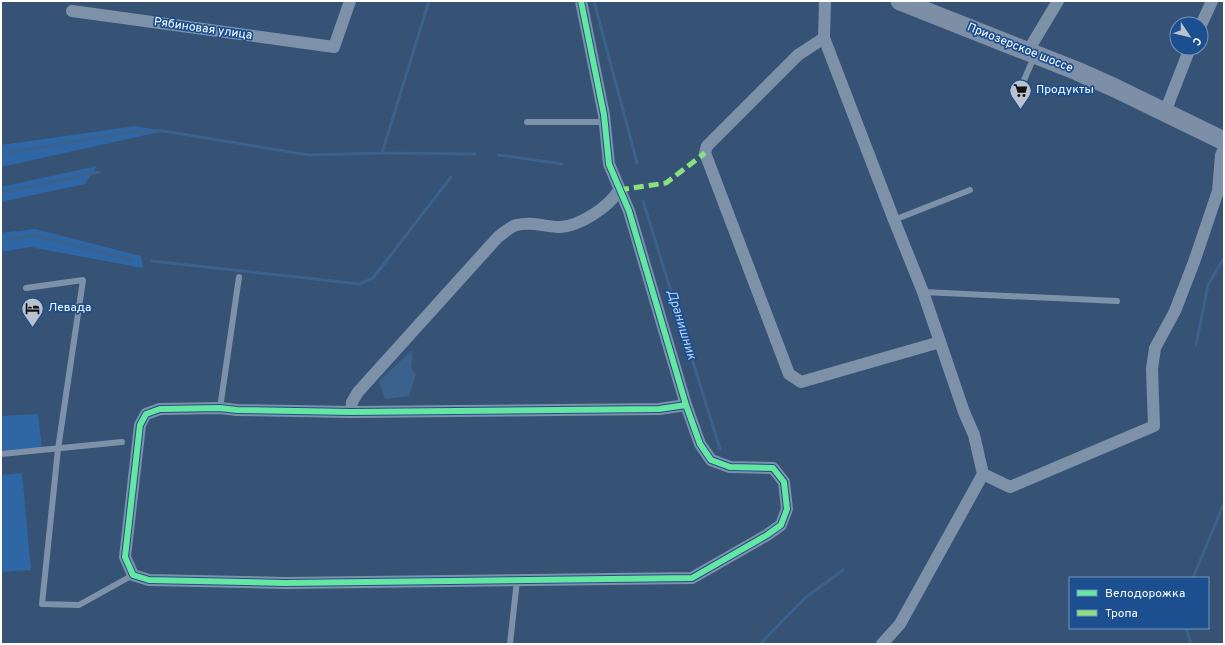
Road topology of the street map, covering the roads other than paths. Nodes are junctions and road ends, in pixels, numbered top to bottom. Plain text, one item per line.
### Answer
1 (350, 1) edge
2 (581, 1) edge
3 (825, 1) edge
4 (900, 1) edge
5 (1058, 1) edge
6 (1212, 1) edge
7 (72, 11) dead end
8 (1205, 16) edge
9 (824, 38) junction
10 (1032, 53) junction
11 (1187, 56) edge
12 (1018, 94) dead end
13 (1165, 112) junction
14 (527, 122) dead end
15 (604, 122) junction
16 (1224, 141) edge
17 (1224, 148) edge
18 (619, 190) junction
19 (970, 190) dead end
20 (894, 220) junction
21 (239, 277) dead end
22 (26, 288) dead end
23 (923, 292) junction
24 (1116, 301) dead end
25 (940, 342) junction
26 (686, 405) junction
27 (220, 408) junction
28 (350, 412) junction
29 (122, 442) dead end
30 (58, 449) junction
31 (1, 454) edge
32 (982, 474) junction
33 (133, 575) junction
34 (517, 580) junction
35 (510, 644) edge
36 (882, 644) edge

1 - 7 street, Рябиновая улица
2 - 15 street
3 - 9 street
4 - 10 main road, Приозерское шоссе
5 - 10 street
6 - 8 street
9 - 20 street
9 - 25 street
10 - 12 lane
10 - 13 main road, Приозерское шоссе
11 - 13 street
13 - 16 main road, Приозерское шоссе
14 - 15 lane
15 - 18 street
17 - 32 street
18 - 26 street
18 - 28 street
19 - 20 lane
20 - 23 street
21 - 27 lane
22 - 30 lane
23 - 24 lane
23 - 25 street
25 - 32 street
26 - 28 street
26 - 34 street
27 - 28 street
27 - 33 street
29 - 30 lane
30 - 31 lane
30 - 33 lane
32 - 36 street
33 - 34 street
34 - 35 lane

